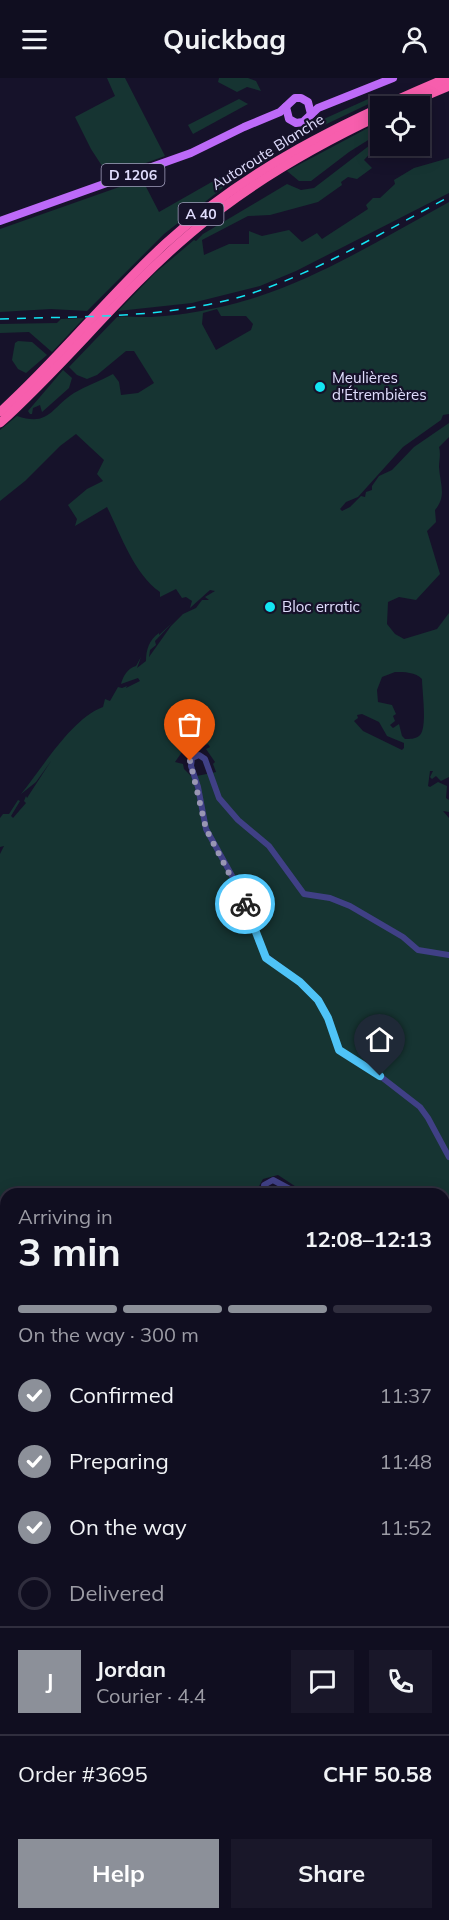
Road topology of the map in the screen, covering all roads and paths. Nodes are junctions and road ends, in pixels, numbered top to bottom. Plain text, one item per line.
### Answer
1 (393, 78) edge
2 (447, 78) edge
3 (449, 86) edge
4 (425, 96) edge
5 (338, 99) junction
6 (308, 102) junction
7 (286, 107) junction
8 (311, 114) junction
9 (288, 118) junction
10 (263, 120) junction
11 (370, 121) edge
12 (0, 221) edge
13 (0, 412) edge
14 (0, 423) edge
15 (449, 955) edge
16 (449, 1157) edge
17 (264, 1188) edge
18 (288, 1188) edge

1 - 5 main road
2 - 13 highway, Autoroute Blanche / A 40
3 - 4 highway
5 - 6 main road
5 - 8 main road
6 - 7 main road
6 - 8 main road
7 - 9 main road
7 - 10 main road, D 1206
8 - 9 main road
9 - 10 main road, D 1206
10 - 12 main road, D 1206
11 - 14 highway, Autoroute Blanche / A 40
15 - 16 street
17 - 18 street

